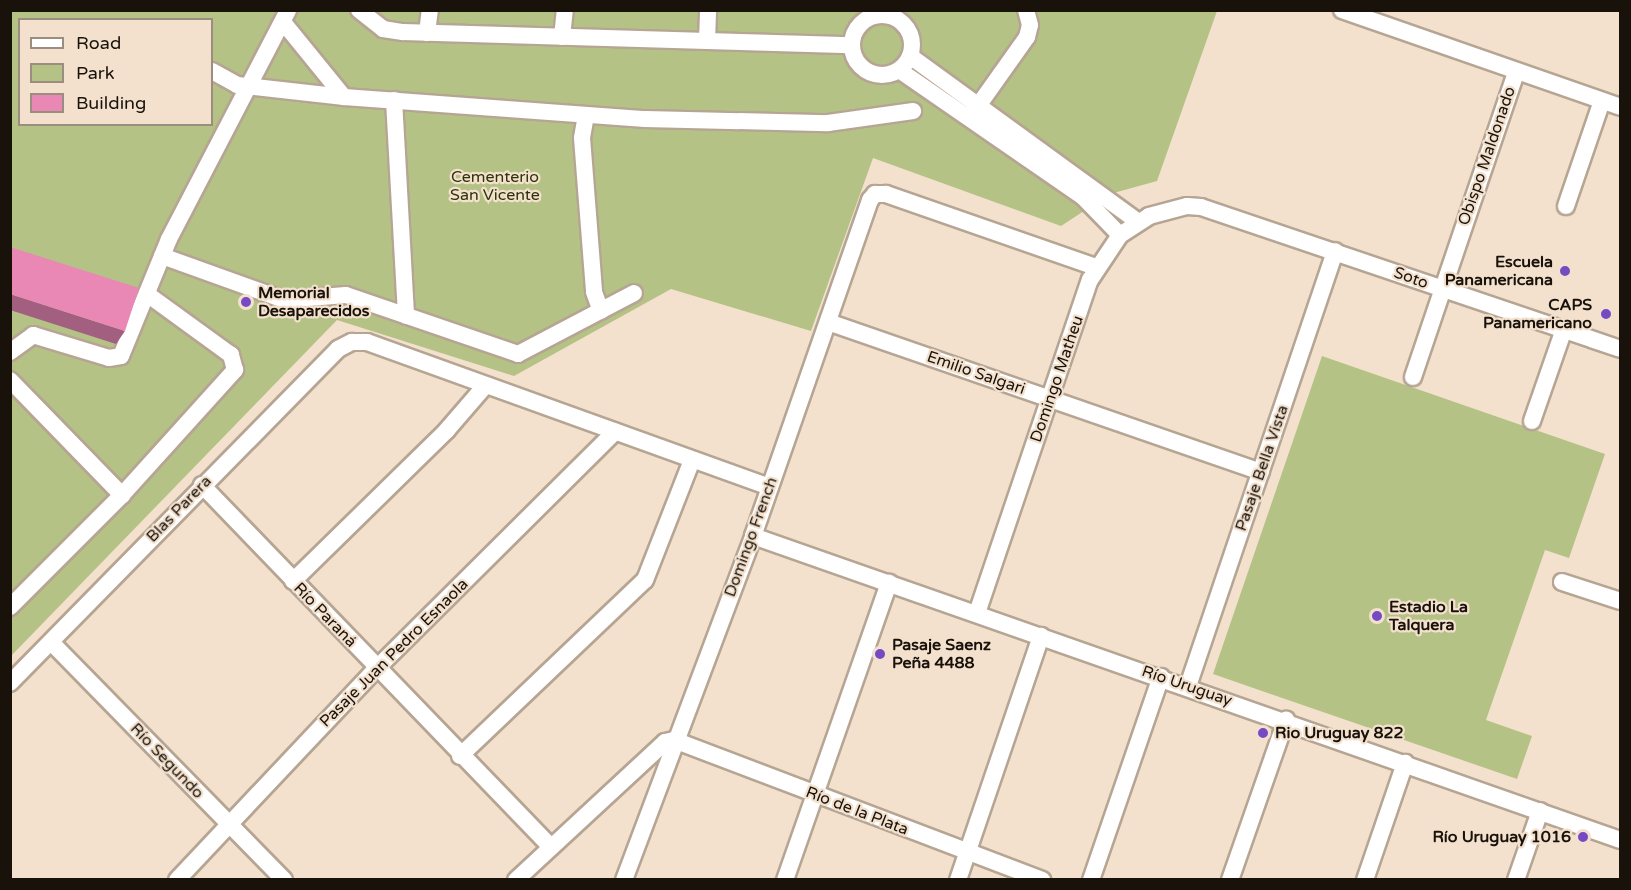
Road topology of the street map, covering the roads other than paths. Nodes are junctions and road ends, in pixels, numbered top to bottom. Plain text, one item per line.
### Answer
1 (359, 10) edge
2 (430, 10) edge
3 (565, 10) edge
4 (708, 10) edge
5 (1026, 10) edge
6 (1342, 10) edge
7 (285, 16) edge
8 (1380, 17) edge
9 (427, 33) junction
10 (562, 37) junction
11 (707, 41) junction
12 (851, 45) junction
13 (910, 56) junction
14 (899, 70) junction
15 (213, 71) edge
16 (1516, 72) junction
17 (249, 87) junction
18 (345, 97) junction
19 (394, 100) junction
20 (1602, 101) junction
21 (979, 104) junction
22 (1620, 107) edge
23 (913, 111) dead end
24 (586, 115) junction
25 (969, 119) junction
26 (1566, 206) dead end
27 (1201, 207) joint
28 (1137, 221) junction
29 (1120, 236) junction
30 (1335, 251) junction
31 (162, 256) junction
32 (1096, 267) junction
33 (1441, 288) junction
34 (634, 293) dead end
35 (147, 294) junction
36 (601, 311) junction
37 (406, 316) junction
38 (828, 322) junction
39 (1564, 329) junction
40 (1620, 349) edge
41 (10, 352) edge
42 (1413, 377) dead end
43 (10, 380) edge
44 (485, 386) junction
45 (1050, 399) junction
46 (1532, 421) dead end
47 (615, 432) junction
48 (692, 460) junction
49 (1261, 472) junction
50 (202, 485) junction
51 (770, 487) junction
52 (122, 495) junction
53 (753, 536) junction
54 (293, 582) junction
55 (1563, 582) dead end
56 (889, 583) junction
57 (1620, 602) edge
58 (10, 607) edge
59 (977, 614) junction
60 (1041, 636) junction
61 (51, 642) junction
62 (376, 669) junction
63 (1161, 677) junction
64 (10, 682) edge
65 (1188, 686) junction
66 (1286, 720) junction
67 (674, 740) junction
68 (460, 756) junction
69 (1405, 763) junction
70 (815, 795) junction
71 (1540, 811) junction
72 (229, 824) junction
73 (1620, 840) edge
74 (550, 847) junction
75 (967, 853) junction
76 (177, 879) edge
77 (284, 879) edge
78 (516, 879) edge
79 (624, 879) edge
80 (785, 879) edge
81 (958, 879) edge
82 (1042, 879) edge
83 (1091, 879) edge
84 (1230, 879) edge
85 (1365, 879) edge
86 (1516, 879) edge

1 - 9 street
2 - 9 street
3 - 10 street
4 - 11 street
5 - 21 street
6 - 8 street
7 - 17 street
7 - 18 street
8 - 16 street
9 - 10 street
10 - 11 street
11 - 12 street
12 - 13 street
12 - 14 street
13 - 14 street
13 - 21 street
14 - 25 street
15 - 17 street
16 - 20 street
16 - 33 street, Obispo Maldonado
17 - 18 street
17 - 31 street
18 - 19 street
19 - 24 street
19 - 37 street
20 - 22 street
20 - 26 street
21 - 25 street
21 - 28 street
23 - 24 street
24 - 36 street
25 - 29 street
27 - 28 street, Domingo Matheu
27 - 30 street, Soto
28 - 29 street, Domingo Matheu
29 - 32 street, Domingo Matheu
30 - 33 street, Soto
30 - 49 street, Pasaje Bella Vista
31 - 35 street
31 - 37 street
32 - 38 street, Domingo French
32 - 45 street, Domingo Matheu
33 - 39 street, Soto
33 - 42 street, Obispo Maldonado
34 - 36 street
35 - 41 street
35 - 52 street
36 - 37 street
38 - 45 street, Emilio Salgari
38 - 51 street, Domingo French
39 - 40 street, Soto
39 - 46 street
43 - 52 street
44 - 47 street
44 - 50 street, Blas Parera
44 - 54 street
45 - 49 street, Emilio Salgari
45 - 59 street, Domingo Matheu
47 - 48 street
47 - 62 street, Pasaje Juan Pedro Esnaola
48 - 51 street
48 - 68 street
49 - 65 street, Pasaje Bella Vista
50 - 54 street, Río Paraná
50 - 61 street, Blas Parera
51 - 53 street, Domingo French
52 - 58 street
53 - 56 street, Río Uruguay
53 - 67 street, Domingo French
54 - 62 street, Río Paraná
55 - 57 street
56 - 59 street, Río Uruguay
56 - 70 street
59 - 60 street, Río Uruguay
60 - 63 street, Río Uruguay
60 - 75 street
61 - 64 street, Blas Parera
61 - 72 street, Río Segundo
62 - 68 street, Río Paraná
62 - 72 street, Pasaje Juan Pedro Esnaola
63 - 65 street, Río Uruguay
63 - 83 street
65 - 66 street, Río Uruguay
66 - 69 street, Río Uruguay
66 - 84 street
67 - 70 street, Río de la Plata
67 - 74 street
67 - 79 street, Domingo French
68 - 74 street, Río Paraná
69 - 71 street, Río Uruguay
69 - 85 street
70 - 75 street, Río de la Plata
70 - 80 street
71 - 73 street, Río Uruguay
71 - 86 street
72 - 76 street, Pasaje Juan Pedro Esnaola
72 - 77 street, Río Segundo
74 - 78 street
75 - 81 street
75 - 82 street, Río de la Plata

